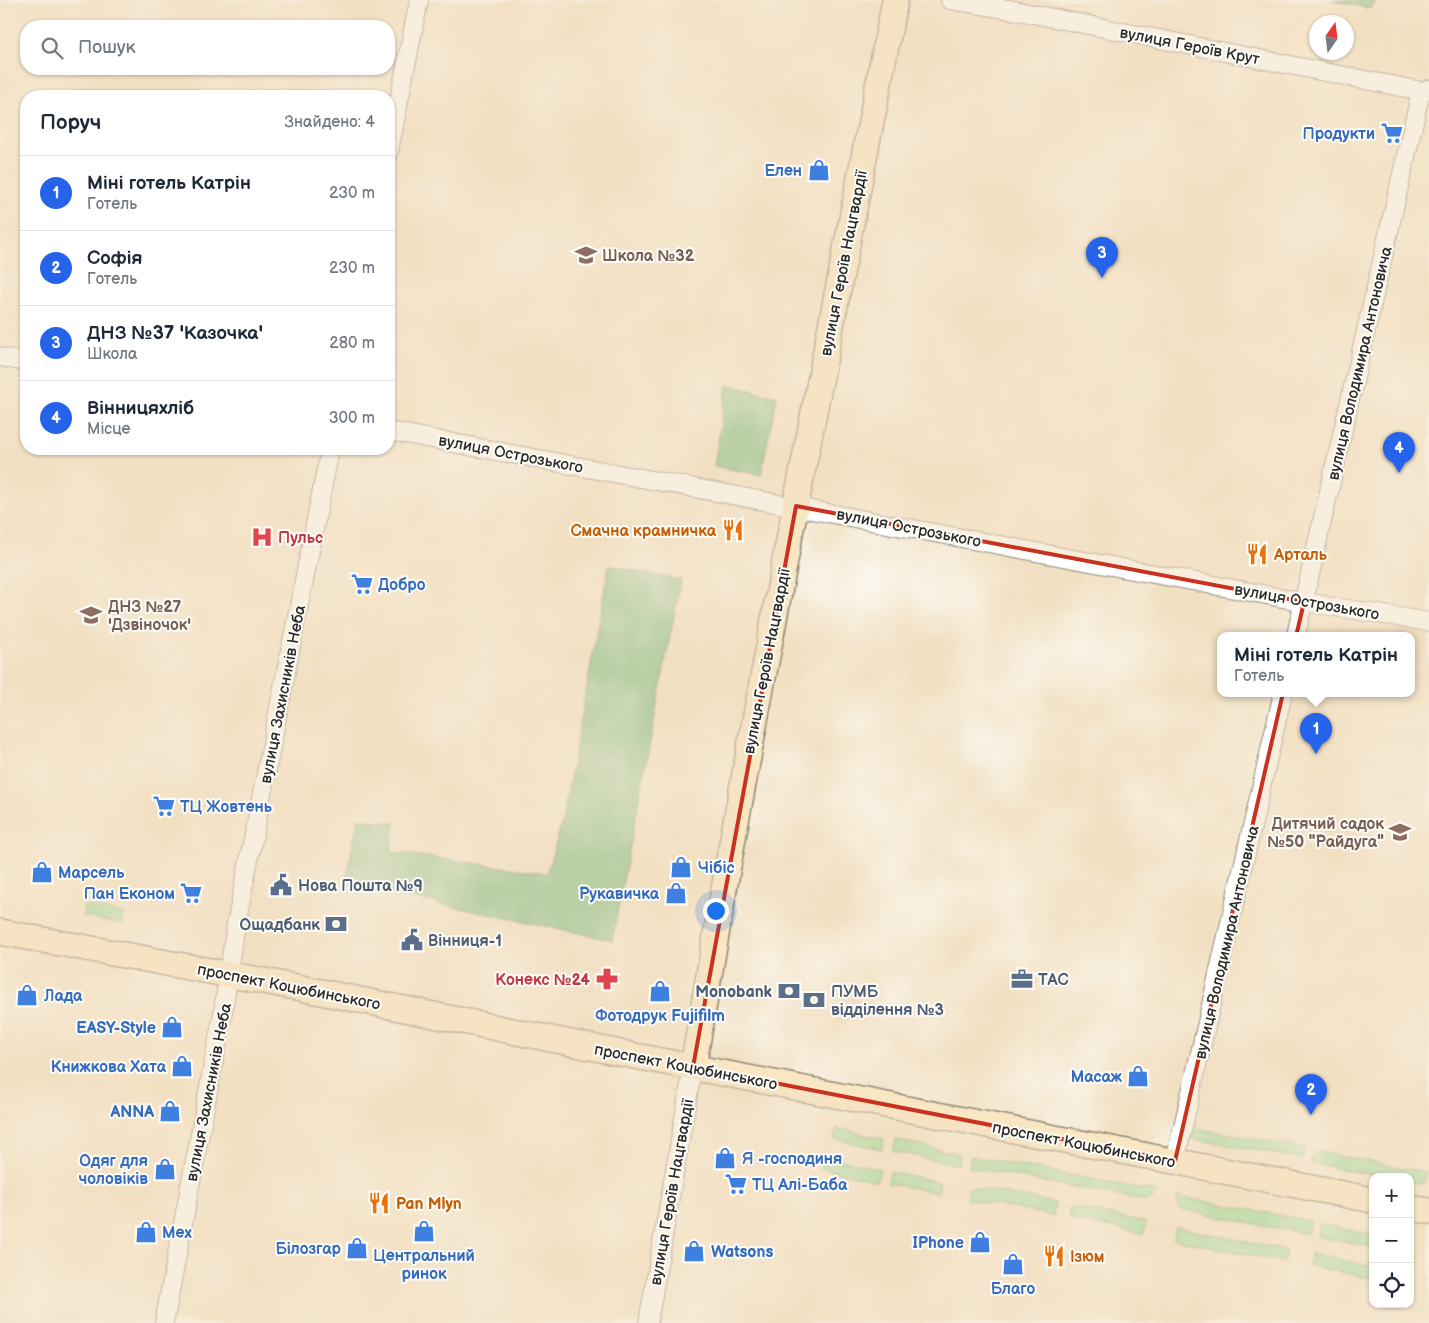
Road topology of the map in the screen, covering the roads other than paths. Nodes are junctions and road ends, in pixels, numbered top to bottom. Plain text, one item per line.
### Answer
1 (418, 0) edge
2 (895, 0) edge
3 (950, 0) edge
4 (1425, 90) edge
5 (395, 120) edge
6 (0, 357) edge
7 (20, 361) edge
8 (395, 432) edge
9 (329, 455) edge
10 (796, 506) junction
11 (1304, 602) junction
12 (1429, 622) edge
13 (1297, 632) edge
14 (1282, 697) edge
15 (0, 932) edge
16 (229, 974) junction
17 (693, 1067) junction
18 (1175, 1161) junction
19 (1369, 1199) edge
20 (1414, 1209) edge
21 (1429, 1212) edge
22 (164, 1323) edge
23 (648, 1323) edge

1 - 5 street
2 - 10 main road, вулиця Героїв Нацгвардії
3 - 4 street, вулиця Героїв Крут
4 - 11 street, вулиця Володимира Антоновича
6 - 7 street
8 - 10 street, вулиця Острозького
9 - 16 street, вулиця Захисників Неба
10 - 11 street, вулиця Острозького
10 - 17 main road, вулиця Героїв Нацгвардії
11 - 12 street, вулиця Острозького
11 - 13 street, вулиця Володимира Антоновича
14 - 18 street, вулиця Володимира Антоновича
15 - 16 main road, проспект Коцюбинського
16 - 17 main road, проспект Коцюбинського
16 - 22 street, вулиця Захисників Неба
17 - 18 main road, проспект Коцюбинського
17 - 23 street, вулиця Героїв Нацгвардії
18 - 19 main road, проспект Коцюбинського
20 - 21 main road

